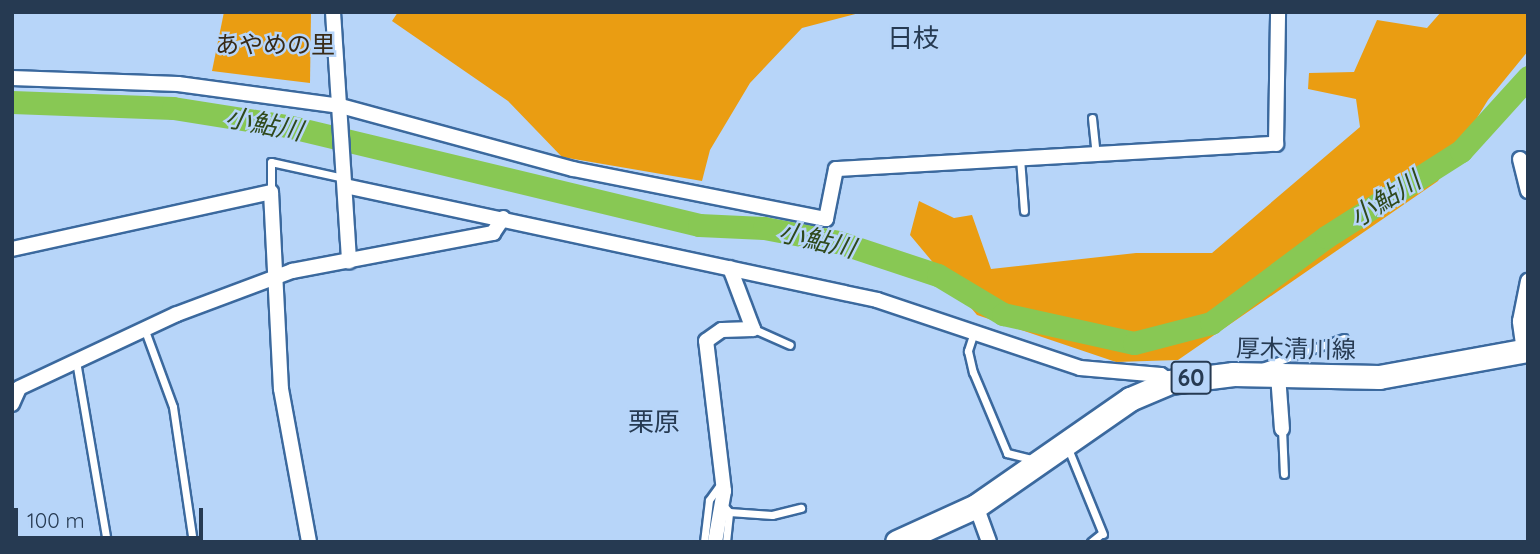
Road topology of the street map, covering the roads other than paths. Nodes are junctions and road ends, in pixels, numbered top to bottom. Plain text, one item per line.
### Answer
1 (333, 12) edge
2 (1278, 12) edge
3 (12, 78) edge
4 (341, 107) junction
5 (1092, 118) dead end
6 (1096, 154) junction
7 (1020, 159) junction
8 (1520, 159) dead end
9 (345, 179) junction
10 (1528, 191) edge
11 (271, 192) junction
12 (1024, 211) dead end
13 (503, 218) junction
14 (12, 248) edge
15 (349, 261) junction
16 (730, 268) junction
17 (272, 280) junction
18 (1528, 281) edge
19 (144, 328) junction
20 (753, 329) junction
21 (974, 332) junction
22 (1344, 338) dead end
23 (790, 345) dead end
24 (1526, 350) edge
25 (76, 361) junction
26 (1267, 375) junction
27 (1170, 382) junction
28 (16, 388) edge
29 (12, 404) edge
30 (1282, 429) joint
31 (1067, 445) junction
32 (1043, 464) junction
33 (1284, 474) dead end
34 (724, 481) junction
35 (976, 506) junction
36 (726, 508) junction
37 (801, 508) dead end
38 (788, 512) junction
39 (792, 523) dead end
40 (904, 540) edge
41 (107, 542) edge
42 (193, 542) edge
43 (309, 542) edge
44 (704, 542) edge
45 (715, 542) edge
46 (726, 542) edge
47 (989, 542) edge
48 (1091, 542) edge

1 - 4 street
2 - 6 street
3 - 4 street
4 - 7 street
4 - 9 street
5 - 6 lane
6 - 7 street
7 - 12 lane
8 - 10 street
9 - 11 lane
9 - 13 street
9 - 15 street
11 - 14 street
11 - 17 street
13 - 15 street
13 - 16 street
15 - 17 street
16 - 20 street
16 - 21 street
17 - 19 street
17 - 43 street
18 - 24 street
19 - 25 street
19 - 42 lane
20 - 23 lane
20 - 34 street
21 - 27 street
21 - 32 lane
22 - 26 lane
24 - 26 main road, 厚木清川線 / 60
25 - 28 street
25 - 41 lane
26 - 27 main road, 厚木清川線 / 60
26 - 30 street
27 - 31 main road, 厚木清川線 / 60
28 - 29 street
30 - 33 lane
31 - 32 main road, 厚木清川線 / 60
31 - 48 lane
32 - 35 main road, 厚木清川線 / 60
34 - 36 street
34 - 44 lane
35 - 40 main road, 厚木清川線 / 60
35 - 47 street
36 - 38 lane
36 - 45 street
36 - 46 lane
37 - 38 lane
38 - 39 lane

